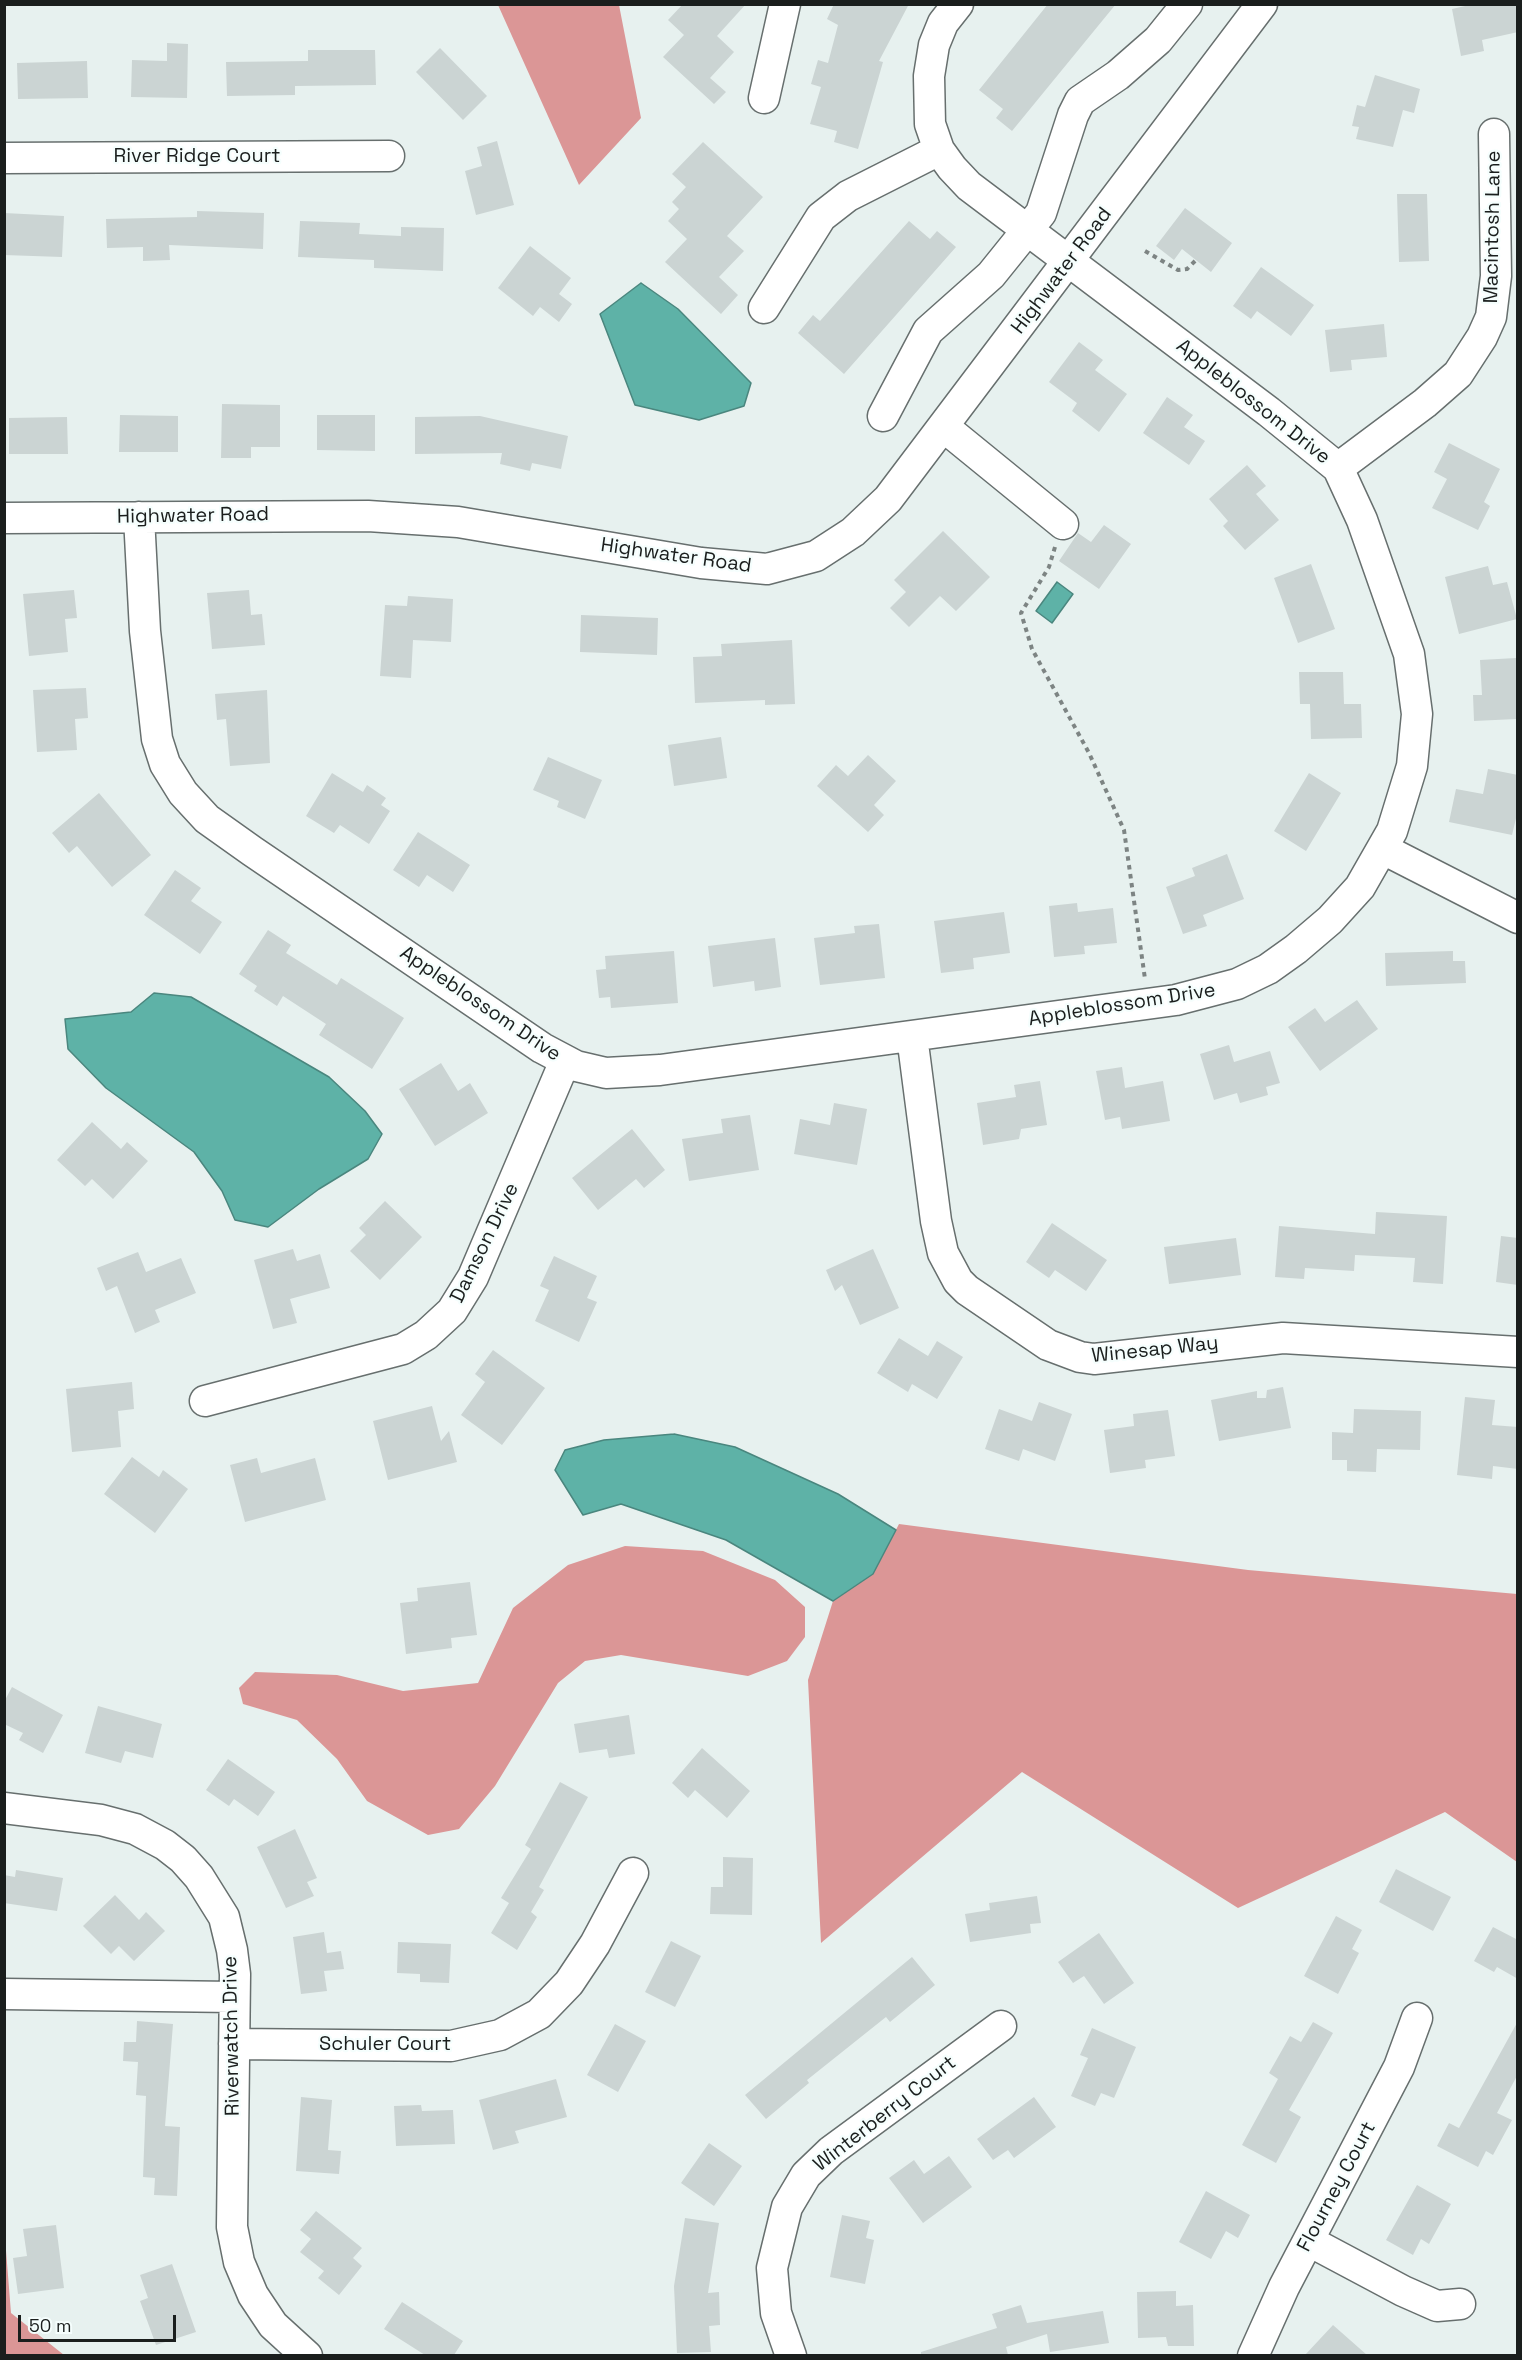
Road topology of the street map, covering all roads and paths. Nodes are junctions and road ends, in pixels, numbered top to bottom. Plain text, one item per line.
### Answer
1 (785, 4) edge
2 (958, 4) edge
3 (1187, 4) edge
4 (1252, 8) edge
5 (764, 98) dead end
6 (1494, 134) dead end
7 (939, 150) junction
8 (389, 156) dead end
9 (4, 158) edge
10 (1029, 230) junction
11 (1145, 251) dead end
12 (1196, 260) dead end
13 (1069, 261) junction
14 (764, 308) dead end
15 (883, 416) dead end
16 (944, 427) junction
17 (1338, 468) junction
18 (140, 517) junction
19 (4, 518) edge
20 (1063, 524) joint
21 (1383, 849) junction
22 (1518, 918) edge
23 (1148, 1004) junction
24 (912, 1036) junction
25 (565, 1061) junction
26 (1518, 1352) edge
27 (205, 1401) dead end
28 (4, 1808) edge
29 (633, 1873) dead end
30 (4, 1994) edge
31 (234, 1997) junction
32 (1417, 2018) dead end
33 (1001, 2026) dead end
34 (234, 2044) junction
35 (1309, 2241) junction
36 (1460, 2304) dead end
37 (307, 2355) edge
38 (791, 2355) edge
39 (1253, 2355) edge

1 - 5 street
2 - 7 street, Appleblossom Drive
3 - 10 street
4 - 13 street, Highwater Road
6 - 17 street, Macintosh Lane
7 - 10 street, Appleblossom Drive
7 - 14 street
8 - 9 street, River Ridge Court
10 - 13 street, Appleblossom Drive
10 - 15 street
11 - 12 path
13 - 16 street, Highwater Road
13 - 17 street, Appleblossom Drive
16 - 18 street, Highwater Road
16 - 20 street
17 - 21 street, Appleblossom Drive
18 - 19 street, Highwater Road
18 - 25 street, Appleblossom Drive
20 - 23 path
21 - 22 street
21 - 23 street, Appleblossom Drive
23 - 24 street, Appleblossom Drive
24 - 25 street, Appleblossom Drive
24 - 26 street, Winesap Way
25 - 27 street, Damson Drive
28 - 31 street, Riverwatch Drive
29 - 34 street, Schuler Court
30 - 31 street
31 - 34 street, Riverwatch Drive
32 - 35 street, Flourney Court
33 - 38 street, Winterberry Court
34 - 37 street, Riverwatch Drive
35 - 36 street
35 - 39 street, Flourney Court

